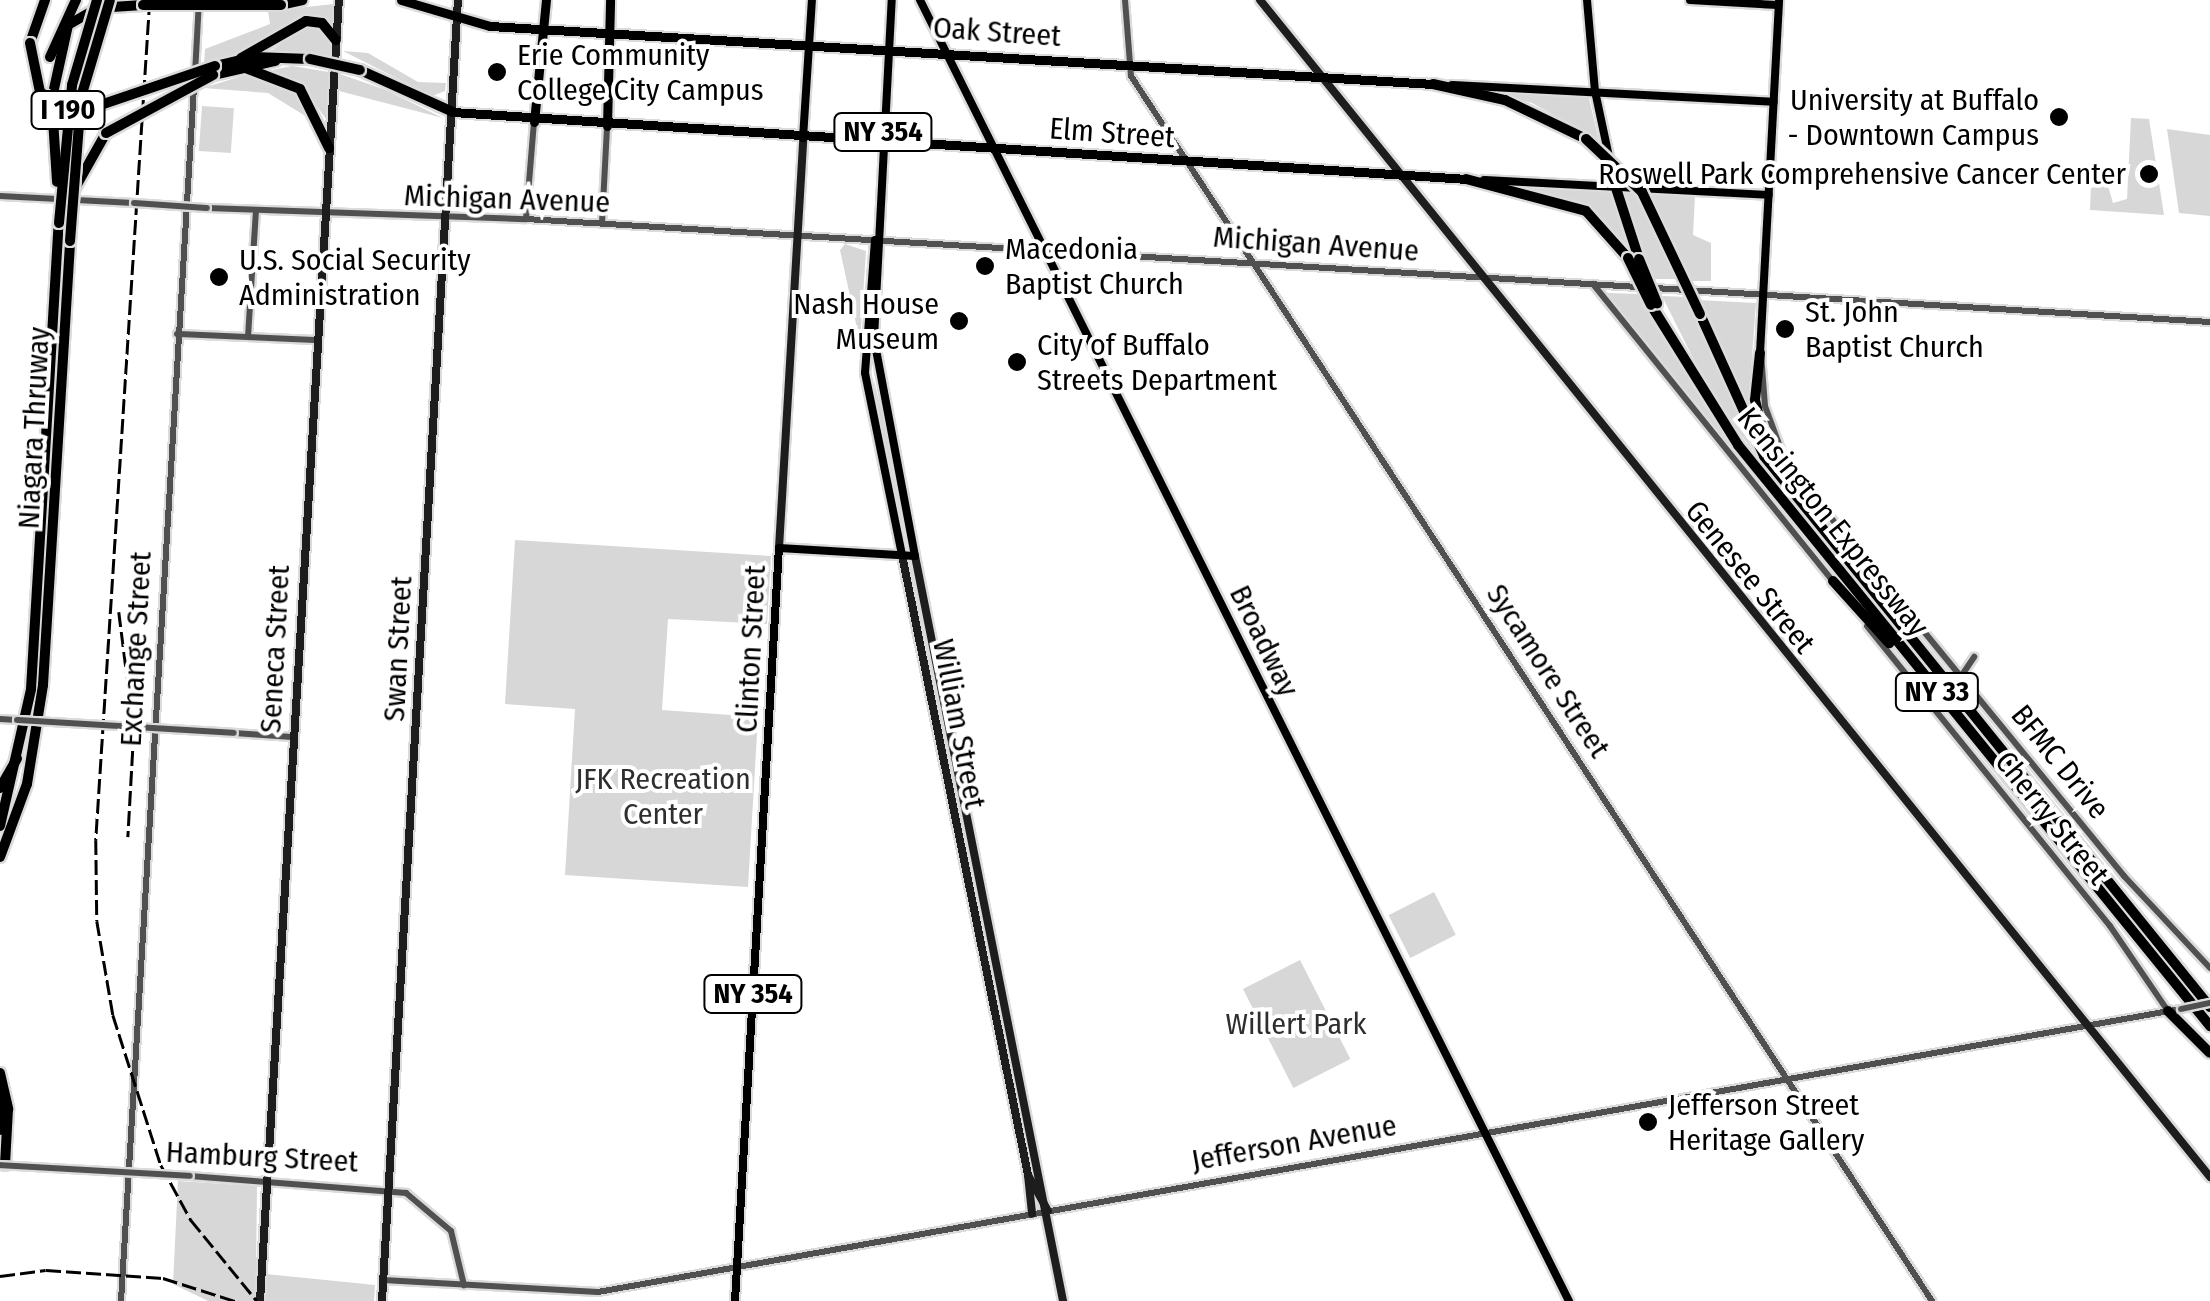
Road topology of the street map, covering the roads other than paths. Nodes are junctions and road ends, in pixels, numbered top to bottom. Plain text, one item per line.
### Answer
1 (45, 0) edge
2 (76, 0) edge
3 (97, 0) edge
4 (110, 0) edge
5 (200, 0) edge
6 (243, 0) edge
7 (302, 0) edge
8 (339, 0) edge
9 (400, 0) edge
10 (458, 0) edge
11 (546, 0) edge
12 (610, 0) edge
13 (812, 0) edge
14 (892, 0) edge
15 (920, 0) edge
16 (1125, 0) edge
17 (1260, 0) edge
18 (1588, 0) edge
19 (1690, 0) edge
20 (1779, 3) edge
21 (1268, 5) edge
22 (457, 19) junction
23 (544, 29) junction
24 (610, 33) junction
25 (336, 40) junction
26 (809, 44) junction
27 (888, 49) junction
28 (947, 54) junction
29 (242, 63) junction
30 (1125, 66) junction
31 (214, 70) junction
32 (1320, 77) junction
33 (1433, 84) junction
34 (1594, 91) junction
35 (52, 98) junction
36 (1774, 102) junction
37 (454, 112) junction
38 (534, 122) junction
39 (606, 126) junction
40 (804, 138) junction
41 (882, 145) junction
42 (329, 148) junction
43 (994, 150) junction
44 (1187, 163) junction
45 (1398, 174) junction
46 (1466, 179) junction
47 (1615, 186) junction
48 (73, 195) junction
49 (1769, 195) junction
50 (0, 196) edge
51 (256, 211) junction
52 (324, 215) junction
53 (446, 215) junction
54 (526, 218) junction
55 (59, 223) junction
56 (602, 223) junction
57 (797, 235) junction
58 (876, 240) junction
59 (1044, 250) junction
60 (1634, 259) junction
61 (1253, 263) junction
62 (1479, 277) junction
63 (1593, 284) junction
64 (1764, 294) junction
65 (2210, 322) edge
66 (177, 334) junction
67 (248, 336) junction
68 (317, 340) junction
69 (1760, 353) junction
70 (1787, 484) junction
71 (779, 548) junction
72 (902, 555) junction
73 (915, 556) junction
74 (45, 572) junction
75 (1875, 575) junction
76 (1833, 581) junction
77 (1974, 658) dead end
78 (1944, 675) junction
79 (1962, 676) junction
80 (0, 719) edge
81 (1963, 724) junction
82 (292, 737) junction
83 (24, 744) junction
84 (0, 788) edge
85 (0, 826) edge
86 (0, 857) edge
87 (2210, 968) edge
88 (2210, 1005) edge
89 (2168, 1011) junction
90 (2084, 1026) junction
91 (2210, 1026) edge
92 (2210, 1053) edge
93 (0, 1073) edge
94 (1786, 1079) junction
95 (3, 1101) edge
96 (0, 1130) edge
97 (1484, 1132) junction
98 (2, 1165) edge
99 (1028, 1175) junction
100 (2210, 1177) edge
101 (268, 1180) junction
102 (389, 1188) junction
103 (1048, 1211) junction
104 (1032, 1214) junction
105 (737, 1267) junction
106 (384, 1280) junction
107 (464, 1284) junction
108 (122, 1301) edge
109 (260, 1301) edge
110 (382, 1301) edge
111 (735, 1301) edge
112 (1064, 1301) edge
113 (1569, 1301) edge
114 (1932, 1301) edge

1 - 31 highway, bridge
2 - 35 highway
3 - 55 highway, Niagara Thruway / I 190, bridge
4 - 48 highway, Niagara Thruway / I 190, bridge
5 - 6 highway, bridge
5 - 66 street, Exchange Street
7 - 35 highway, bridge
8 - 25 main road, Seneca Street
9 - 22 highway, Oak Street
10 - 22 main road, Swan Street
11 - 23 highway
12 - 24 highway
13 - 26 main road, Clinton Street
14 - 27 main road, William Street / NY 354
15 - 28 main road, Broadway
16 - 30 street
17 - 21 main road, Genesee Street
18 - 34 main road
19 - 20 main road
20 - 36 main road, NY 33
21 - 32 main road, Genesee Street
22 - 23 highway, Oak Street
22 - 37 main road, Swan Street
23 - 24 highway, Oak Street
23 - 38 highway
24 - 26 highway, Oak Street
24 - 39 highway
25 - 29 highway
25 - 42 main road, Seneca Street
26 - 27 highway, Oak Street
26 - 40 main road, Clinton Street
27 - 28 highway, Oak Street
27 - 41 main road, William Street / NY 354
28 - 30 highway, Oak Street
28 - 43 main road, Broadway
29 - 31 highway
29 - 37 highway, bridge
29 - 42 highway
30 - 32 highway, Oak Street
30 - 44 street, Sycamore Street
31 - 48 highway, bridge
32 - 33 highway, Oak Street
32 - 45 main road, Genesee Street
33 - 34 main road, Oak Street
33 - 70 highway, bridge
34 - 36 main road, Oak Street
34 - 47 main road
35 - 55 highway, bridge
36 - 49 main road, NY 33
37 - 38 highway, Elm Street
37 - 53 main road, Swan Street
38 - 39 highway, Elm Street
38 - 54 street
39 - 40 highway, Elm Street
39 - 56 street
40 - 41 highway, Elm Street
40 - 57 main road, Clinton Street
41 - 43 highway, Elm Street
41 - 58 main road, William Street / NY 354
42 - 52 main road, Seneca Street
43 - 44 highway, Elm Street
43 - 59 main road, Broadway
44 - 45 highway, Elm Street
44 - 61 street, Sycamore Street
45 - 46 highway, Elm Street
45 - 62 main road, Genesee Street
46 - 47 main road, Elm Street
46 - 60 highway
47 - 49 main road, Elm Street
47 - 60 highway
48 - 74 highway, Niagara Thruway / I 190, bridge
49 - 64 main road, NY 33
50 - 51 street, Michigan Avenue, bridge
51 - 52 street, Michigan Avenue
51 - 67 street
52 - 53 street, Michigan Avenue
52 - 68 main road, Seneca Street
53 - 54 street, Michigan Avenue
53 - 102 main road, Swan Street
54 - 56 street, Michigan Avenue
55 - 74 highway, Niagara Thruway / I 190
56 - 57 street, Michigan Avenue
57 - 58 street, Michigan Avenue
57 - 71 main road, Clinton Street
58 - 59 street, Michigan Avenue
58 - 72 main road, William Street / NY 354
58 - 73 main road, William Street / NY 354
59 - 61 street, Michigan Avenue
59 - 97 main road, Broadway
60 - 81 highway, Kensington Expressway / NY 33, bridge
61 - 62 street, Michigan Avenue
61 - 94 street, Sycamore Street
62 - 63 street, Michigan Avenue
62 - 90 main road, Genesee Street
63 - 64 street, Michigan Avenue
63 - 76 street, Cherry Street
64 - 65 street, Michigan Avenue
64 - 69 main road, NY 33
66 - 67 street
66 - 108 street, Exchange Street
67 - 68 street
68 - 82 main road, Seneca Street
69 - 70 highway, NY 33
69 - 75 street, BFMC Drive
70 - 78 highway, Kensington Expressway / NY 33
71 - 72 main road
71 - 105 main road, Clinton Street / NY 354
72 - 73 main road
72 - 99 main road, William Street / NY 354
73 - 103 main road, William Street / NY 354
74 - 83 highway, Niagara Thruway / I 190
74 - 86 highway, Niagara Thruway / I 190
75 - 78 highway
75 - 79 street, BFMC Drive
76 - 81 highway
76 - 89 street, Cherry Street
77 - 79 street
78 - 88 highway, Kensington Expressway / NY 33
79 - 87 street, BFMC Drive
80 - 82 street, bridge
81 - 91 highway, Kensington Expressway / NY 33
82 - 101 main road, Seneca Street
83 - 84 highway
83 - 85 highway, Niagara Thruway / I 190
88 - 89 street, Jefferson Avenue, bridge
89 - 90 street, Jefferson Avenue
89 - 92 highway
90 - 94 street, Jefferson Avenue
90 - 100 main road, Genesee Street
93 - 95 highway
94 - 97 street, Jefferson Avenue
94 - 114 street, Sycamore Street
95 - 96 highway
95 - 98 highway
97 - 103 street, Jefferson Avenue
97 - 113 main road, Broadway
98 - 101 street, Hamburg Street, bridge
99 - 103 main road, William Street / NY 354
99 - 104 main road, NY 354
101 - 102 street, Hamburg Street
101 - 109 main road, Seneca Street
102 - 106 main road, Swan Street
102 - 107 street, Hamburg Street
103 - 104 street, Jefferson Avenue
103 - 112 main road, William Street
104 - 105 street, Jefferson Avenue
105 - 107 street, Jefferson Avenue
105 - 111 main road, Clinton Street / NY 354
106 - 107 street, Jefferson Avenue
106 - 110 main road, Swan Street

